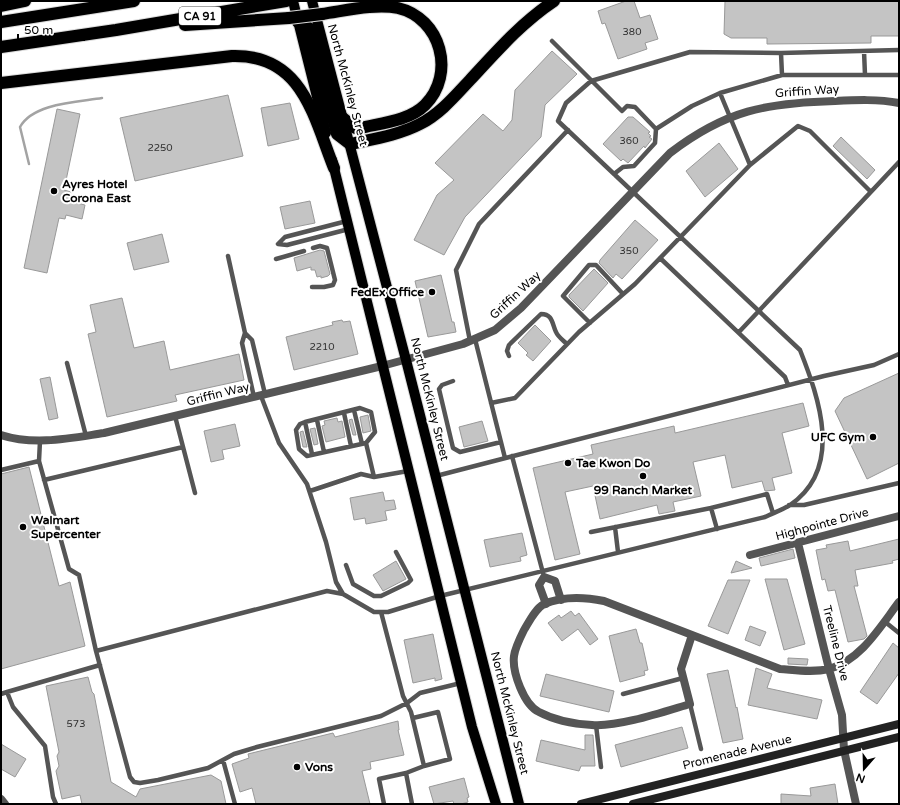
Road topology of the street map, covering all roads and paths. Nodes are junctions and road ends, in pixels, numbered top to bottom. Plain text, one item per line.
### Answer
1 (26, 1) edge
2 (134, 1) edge
3 (285, 1) edge
4 (293, 1) edge
5 (312, 1) edge
6 (554, 1) edge
7 (1, 6) edge
8 (293, 20) junction
9 (1, 22) edge
10 (116, 30) junction
11 (552, 41) dead end
12 (1, 47) edge
13 (899, 50) edge
14 (864, 51) junction
15 (781, 53) junction
16 (865, 75) junction
17 (899, 75) edge
18 (782, 76) junction
19 (591, 81) junction
20 (1, 83) edge
21 (720, 93) junction
22 (899, 103) edge
23 (730, 117) junction
24 (343, 118) junction
25 (656, 129) junction
26 (568, 130) junction
27 (350, 144) junction
28 (899, 162) edge
29 (750, 165) junction
30 (334, 168) junction
31 (614, 174) junction
32 (870, 191) junction
33 (632, 192) junction
34 (348, 225) junction
35 (680, 237) junction
36 (313, 248) dead end
37 (304, 251) dead end
38 (228, 256) dead end
39 (660, 258) junction
40 (276, 259) dead end
41 (312, 287) dead end
42 (623, 294) junction
43 (759, 310) junction
44 (590, 323) junction
45 (245, 332) junction
46 (739, 332) junction
47 (473, 340) junction
48 (567, 344) junction
49 (899, 354) edge
50 (509, 356) dead end
51 (406, 360) junction
52 (67, 362) dead end
53 (382, 366) junction
54 (812, 379) junction
55 (453, 381) dead end
56 (788, 385) junction
57 (260, 396) junction
58 (491, 403) junction
59 (354, 410) junction
60 (344, 413) junction
61 (175, 416) junction
62 (317, 420) junction
63 (305, 422) junction
64 (1, 435) edge
65 (86, 436) junction
66 (40, 440) junction
67 (500, 442) junction
68 (364, 443) junction
69 (183, 446) junction
70 (352, 446) junction
71 (324, 452) junction
72 (312, 454) junction
73 (512, 456) junction
74 (505, 458) junction
75 (39, 461) junction
76 (1, 470) edge
77 (408, 471) junction
78 (436, 476) junction
79 (374, 477) junction
80 (44, 480) junction
81 (899, 483) edge
82 (310, 491) junction
83 (195, 493) dead end
84 (789, 505) junction
85 (711, 508) junction
86 (773, 513) junction
87 (899, 516) edge
88 (615, 527) junction
89 (717, 529) junction
90 (591, 532) dead end
91 (798, 543) junction
92 (396, 552) dead end
93 (618, 552) junction
94 (750, 555) dead end
95 (346, 565) dead end
96 (543, 574) junction
97 (466, 591) junction
98 (343, 594) junction
99 (440, 596) junction
100 (561, 600) junction
101 (899, 602) edge
102 (546, 604) junction
103 (382, 612) junction
104 (884, 621) junction
105 (899, 633) edge
106 (692, 635) junction
107 (96, 651) junction
108 (100, 665) junction
109 (829, 669) junction
110 (683, 678) junction
111 (461, 683) junction
112 (7, 692) junction
113 (1, 694) edge
114 (623, 694) dead end
115 (407, 703) junction
116 (690, 704) junction
117 (413, 718) junction
118 (899, 724) edge
119 (596, 725) junction
120 (845, 736) junction
121 (899, 737) edge
122 (701, 749) dead end
123 (844, 750) junction
124 (223, 760) junction
125 (424, 766) junction
126 (601, 766) dead end
127 (406, 773) junction
128 (1, 799) edge
129 (5, 804) edge
130 (56, 804) edge
131 (236, 804) edge
132 (384, 804) edge
133 (412, 804) edge
134 (496, 804) edge
135 (519, 804) edge
136 (581, 804) edge
137 (633, 804) edge
138 (856, 804) edge

1 - 7 highway
2 - 9 highway
3 - 10 highway, CA 91
4 - 8 main road
5 - 24 main road, North McKinley Street
6 - 27 highway
8 - 10 highway
8 - 24 highway, bridge
8 - 27 highway
8 - 30 main road
10 - 12 highway, CA 91
11 - 19 lane
13 - 14 lane
14 - 15 lane
14 - 16 lane
15 - 18 lane
15 - 19 lane
16 - 17 lane
16 - 18 lane
18 - 21 lane
19 - 25 lane
19 - 26 lane
20 - 30 highway
21 - 23 lane
21 - 25 lane
22 - 23 street, Griffin Way
23 - 29 lane
23 - 33 street, Griffin Way
24 - 27 main road, North McKinley Street
25 - 31 lane
26 - 31 lane
26 - 47 lane
27 - 51 main road, North McKinley Street
28 - 32 lane
29 - 32 lane
29 - 35 lane
30 - 34 main road
31 - 33 lane
32 - 43 lane
33 - 35 lane
33 - 47 street, Griffin Way
34 - 34 lane
34 - 53 main road
35 - 39 lane
35 - 43 lane
36 - 41 lane
37 - 40 lane
38 - 45 lane
39 - 42 lane
39 - 46 lane
42 - 44 lane
42 - 44 lane
43 - 46 lane
43 - 54 lane
44 - 48 lane
45 - 57 lane
45 - 57 lane
46 - 56 lane
47 - 51 street, Griffin Way
47 - 58 lane
48 - 50 lane
48 - 58 lane
49 - 54 lane
51 - 53 street, Griffin Way
51 - 78 main road, North McKinley Street
52 - 65 lane
53 - 57 street, Griffin Way
53 - 77 main road
54 - 56 lane
54 - 84 lane
55 - 67 lane
56 - 73 lane
57 - 61 street, Griffin Way
57 - 82 lane
58 - 67 lane
59 - 60 lane
59 - 68 lane
59 - 68 lane
60 - 62 lane
60 - 70 lane
61 - 65 street, Griffin Way
61 - 69 lane
62 - 63 lane
62 - 71 lane
63 - 72 lane
63 - 72 lane
64 - 66 street, Griffin Way
65 - 66 street, Griffin Way
66 - 75 lane
67 - 74 lane
68 - 70 lane
68 - 79 lane
69 - 80 lane
69 - 83 lane
70 - 71 lane
71 - 72 lane
73 - 74 lane
73 - 96 lane
74 - 78 lane
75 - 76 lane
75 - 80 lane
77 - 79 lane
77 - 99 main road
78 - 97 main road, North McKinley Street
79 - 82 lane
80 - 107 lane
81 - 84 lane
82 - 98 lane
84 - 86 lane
85 - 86 lane
85 - 88 lane
85 - 89 lane
86 - 89 lane
87 - 91 street, Highpointe Drive
88 - 90 lane
88 - 93 lane
89 - 93 lane
91 - 94 street, Highpointe Drive
91 - 109 street, Treeline Drive
92 - 95 lane
93 - 96 lane
96 - 97 lane
96 - 100 street
96 - 102 street
97 - 99 lane
97 - 135 main road, North McKinley Street
98 - 103 lane
98 - 107 lane
99 - 103 lane
99 - 111 main road
100 - 102 street
100 - 106 street
101 - 104 street
102 - 119 street
103 - 115 lane
104 - 105 lane
104 - 109 street
106 - 109 street
106 - 110 street
107 - 108 lane
108 - 112 lane
108 - 124 lane
109 - 120 street, Treeline Drive
110 - 114 lane
110 - 116 street
111 - 115 lane
111 - 134 main road
112 - 113 lane
112 - 130 lane
115 - 117 lane
115 - 124 lane
116 - 119 street
116 - 122 lane
117 - 125 lane
117 - 125 lane
118 - 120 main road, Promenade Avenue
119 - 126 lane
120 - 123 street, Treeline Drive
120 - 136 main road, Promenade Avenue
121 - 123 main road, Promenade Avenue
123 - 137 main road, Promenade Avenue
123 - 138 street, Treeline Drive
124 - 131 lane
125 - 127 lane
127 - 132 lane
127 - 133 lane
128 - 129 street

